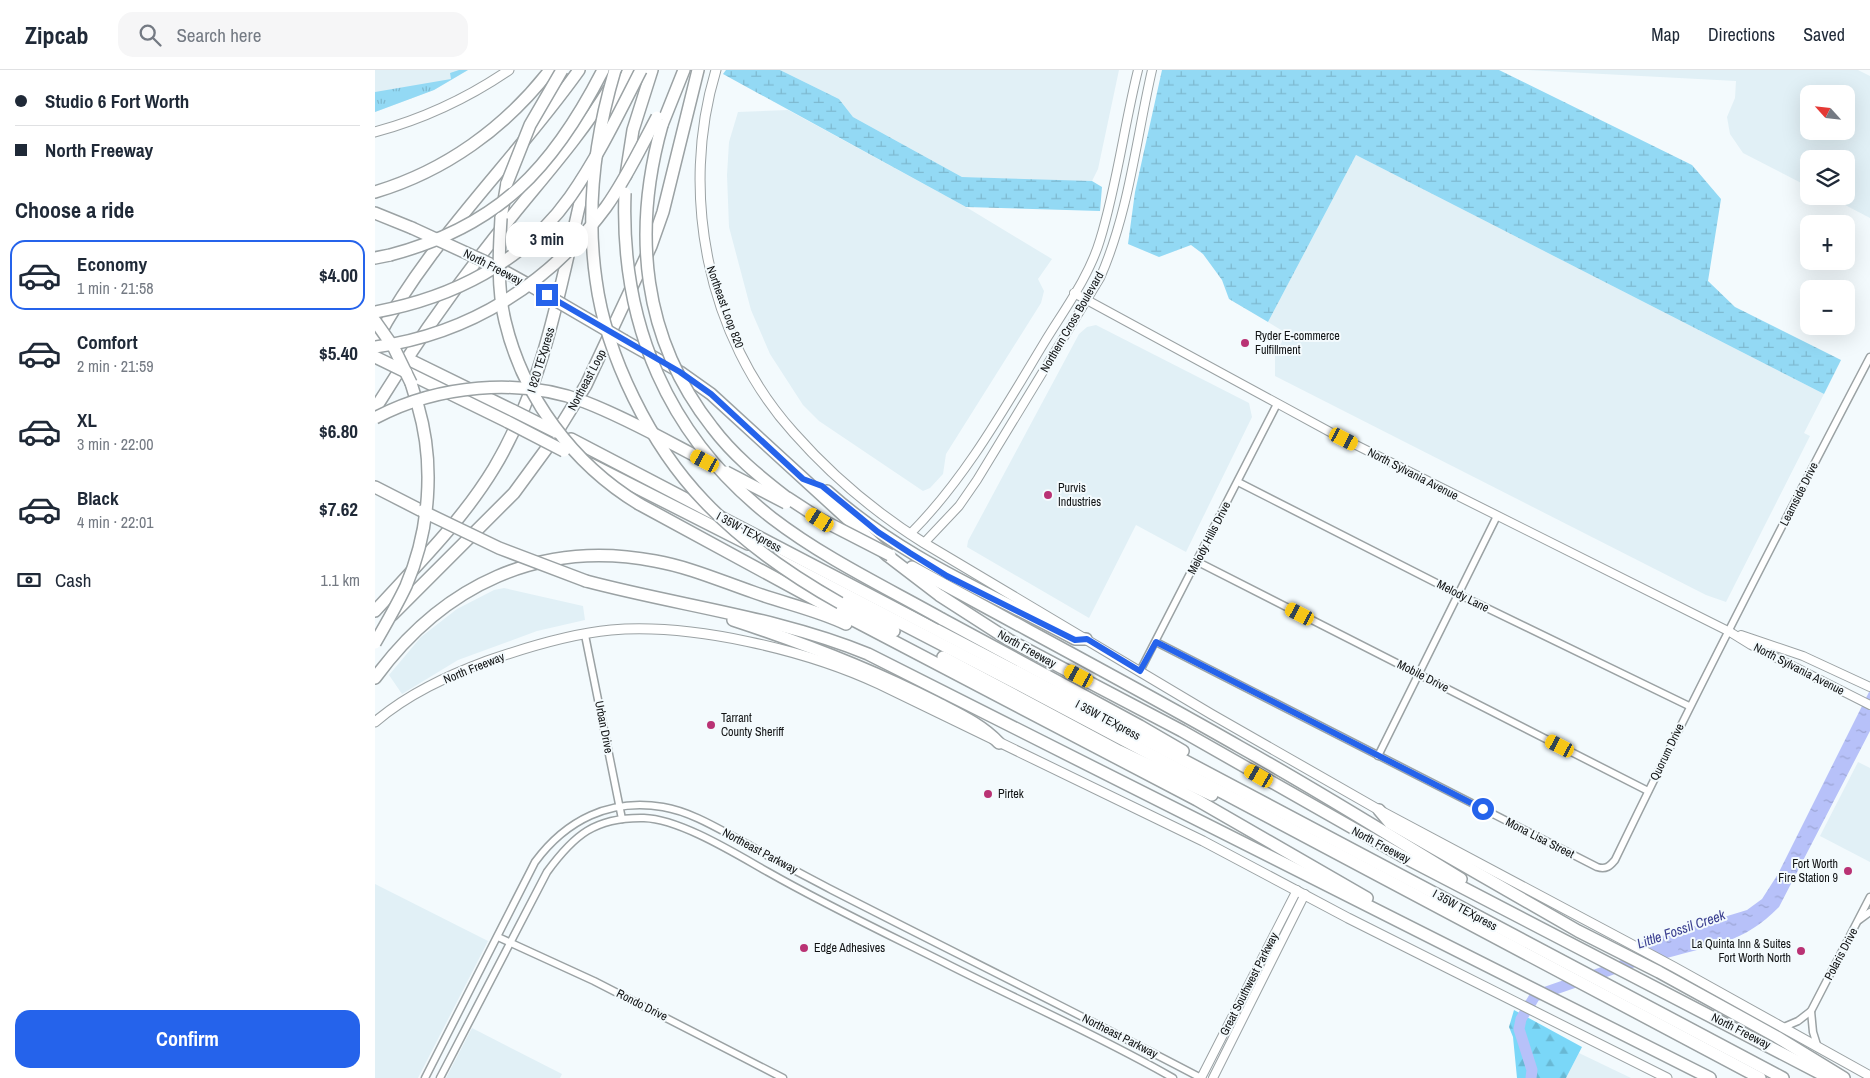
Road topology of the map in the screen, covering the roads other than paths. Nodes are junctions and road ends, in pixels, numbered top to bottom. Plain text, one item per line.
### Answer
1 (509, 70) edge
2 (550, 70) edge
3 (562, 70) edge
4 (579, 70) edge
5 (603, 70) edge
6 (615, 70) edge
7 (620, 70) edge
8 (629, 70) edge
9 (641, 70) edge
10 (652, 70) edge
11 (684, 70) edge
12 (698, 70) edge
13 (705, 70) edge
14 (716, 70) edge
15 (1137, 70) edge
16 (1152, 70) edge
17 (691, 102) junction
18 (375, 132) edge
19 (375, 192) edge
20 (375, 213) edge
21 (375, 258) edge
22 (1074, 293) junction
23 (1087, 300) junction
24 (375, 312) edge
25 (375, 322) edge
26 (375, 344) edge
27 (375, 356) edge
28 (1870, 357) edge
29 (1277, 404) junction
30 (1006, 405) junction
31 (375, 409) edge
32 (1018, 414) junction
33 (375, 418) edge
34 (803, 479) junction
35 (841, 481) joint
36 (1238, 482) junction
37 (375, 486) edge
38 (1497, 516) junction
39 (820, 520) junction
40 (910, 534) junction
41 (924, 544) junction
42 (1197, 562) junction
43 (1459, 594) junction
44 (375, 611) edge
45 (719, 611) junction
46 (376, 632) edge
47 (1730, 632) junction
48 (585, 634) junction
49 (1087, 639) junction
50 (1156, 642) junction
51 (375, 643) edge
52 (1837, 670) junction
53 (1140, 671) junction
54 (1420, 674) junction
55 (375, 678) edge
56 (1830, 685) junction
57 (1870, 687) edge
58 (985, 689) junction
59 (1870, 705) edge
60 (1689, 706) junction
61 (375, 722) edge
62 (999, 742) junction
63 (1378, 756) junction
64 (1231, 785) junction
65 (1648, 791) junction
66 (620, 807) junction
67 (1379, 810) junction
68 (623, 819) junction
69 (774, 859) junction
70 (1346, 859) junction
71 (1603, 869) joint
72 (769, 872) junction
73 (1301, 892) junction
74 (1870, 897) edge
75 (1489, 902) junction
76 (1870, 912) edge
77 (889, 918) junction
78 (1858, 921) junction
79 (882, 930) junction
80 (497, 937) junction
81 (509, 943) junction
82 (1513, 980) junction
83 (1811, 1011) junction
84 (1094, 1021) junction
85 (1785, 1027) junction
86 (1088, 1034) junction
87 (1818, 1048) junction
88 (1652, 1074) edge
89 (1870, 1076) edge
90 (425, 1078) edge
91 (440, 1078) edge
92 (783, 1078) edge
93 (1173, 1078) edge
94 (1201, 1078) edge
95 (1213, 1078) edge
96 (1667, 1078) edge
97 (1710, 1078) edge
98 (1760, 1078) edge
99 (1783, 1078) edge
100 (1829, 1078) edge
101 (1844, 1078) edge

1 - 18 main road
2 - 19 highway
3 - 58 highway, bridge
4 - 26 highway
5 - 21 highway, bridge
6 - 70 highway, bridge
7 - 31 highway
8 - 44 highway, I 820 TEXpress
9 - 24 highway, bridge
10 - 64 highway, bridge
11 - 26 highway, bridge
11 - 39 highway, bridge
12 - 17 highway, Northeast Loop
13 - 17 highway
14 - 35 main road, Northeast Loop 820
15 - 22 street, Northern Cross Boulevard
16 - 23 street, Northern Cross Boulevard
17 - 46 highway, Northeast Loop
20 - 34 highway, North Freeway, bridge
22 - 23 street, North Sylvania Avenue
22 - 30 street, Northern Cross Boulevard
23 - 29 street, North Sylvania Avenue
23 - 32 street, Northern Cross Boulevard
25 - 51 highway, bridge
26 - 64 highway, I 35W TEXpress, bridge
27 - 70 highway, I 35W TEXpress, bridge
28 - 47 street, Leamside Drive
29 - 36 street, Melody Hills Drive
29 - 38 street, North Sylvania Avenue
30 - 32 street
30 - 40 street, Northern Cross Boulevard
32 - 41 street, Northern Cross Boulevard
33 - 39 highway, bridge
34 - 49 highway
34 - 75 highway, North Freeway
35 - 40 main road, North Freeway
36 - 42 street, Melody Hills Drive
36 - 43 street, Melody Lane
37 - 45 highway, bridge
38 - 43 street
38 - 47 street, North Sylvania Avenue
39 - 75 highway, bridge
40 - 41 main road, North Freeway
41 - 49 main road, North Freeway
42 - 50 street, Melody Hills Drive
42 - 54 street, Mobile Drive
43 - 54 street
43 - 60 street, Melody Lane
45 - 62 highway
45 - 82 highway
47 - 52 street, North Sylvania Avenue
47 - 56 street, North Sylvania Avenue
47 - 60 street, Quorum Drive
48 - 61 main road, North Freeway
48 - 62 main road, North Freeway
48 - 66 street, Urban Drive
49 - 53 main road, North Freeway
50 - 53 street, Melody Hills Drive
50 - 63 street, Mona Lisa Street
52 - 56 street
52 - 57 street, North Sylvania Avenue
53 - 67 main road, North Freeway
54 - 63 street
54 - 65 street, Mobile Drive
55 - 58 highway
56 - 59 street, North Sylvania Avenue
58 - 82 highway
60 - 65 street, Quorum Drive
62 - 73 main road, North Freeway
63 - 71 street, Mona Lisa Street
64 - 99 highway, I 35W TEXpress
65 - 71 street, Quorum Drive
66 - 68 street, Urban Drive
66 - 69 street, Northeast Parkway
66 - 80 street, Northeast Parkway
67 - 85 main road, North Freeway
67 - 101 highway
68 - 72 street, Northeast Parkway
68 - 81 street, Northeast Parkway
69 - 72 street
69 - 77 street, Northeast Parkway
70 - 98 highway, I 35W TEXpress
72 - 79 street, Northeast Parkway
73 - 88 main road, North Freeway
73 - 94 street, Great Southwest Parkway
73 - 95 street, Great Southwest Parkway
74 - 78 street, Polaris Drive
75 - 100 highway, North Freeway
76 - 78 street
77 - 79 street
77 - 84 street, Northeast Parkway
78 - 83 street, Polaris Drive
79 - 86 street, Northeast Parkway
80 - 81 street, Rondo Drive
80 - 90 street, Northeast Parkway
81 - 91 street, Northeast Parkway
81 - 92 street, Rondo Drive
82 - 97 highway
83 - 85 street, Polaris Drive
83 - 87 street
84 - 86 street
84 - 94 street, Northeast Parkway
85 - 87 main road, North Freeway
86 - 93 street, Northeast Parkway
87 - 89 main road, North Freeway
88 - 96 main road, North Freeway

